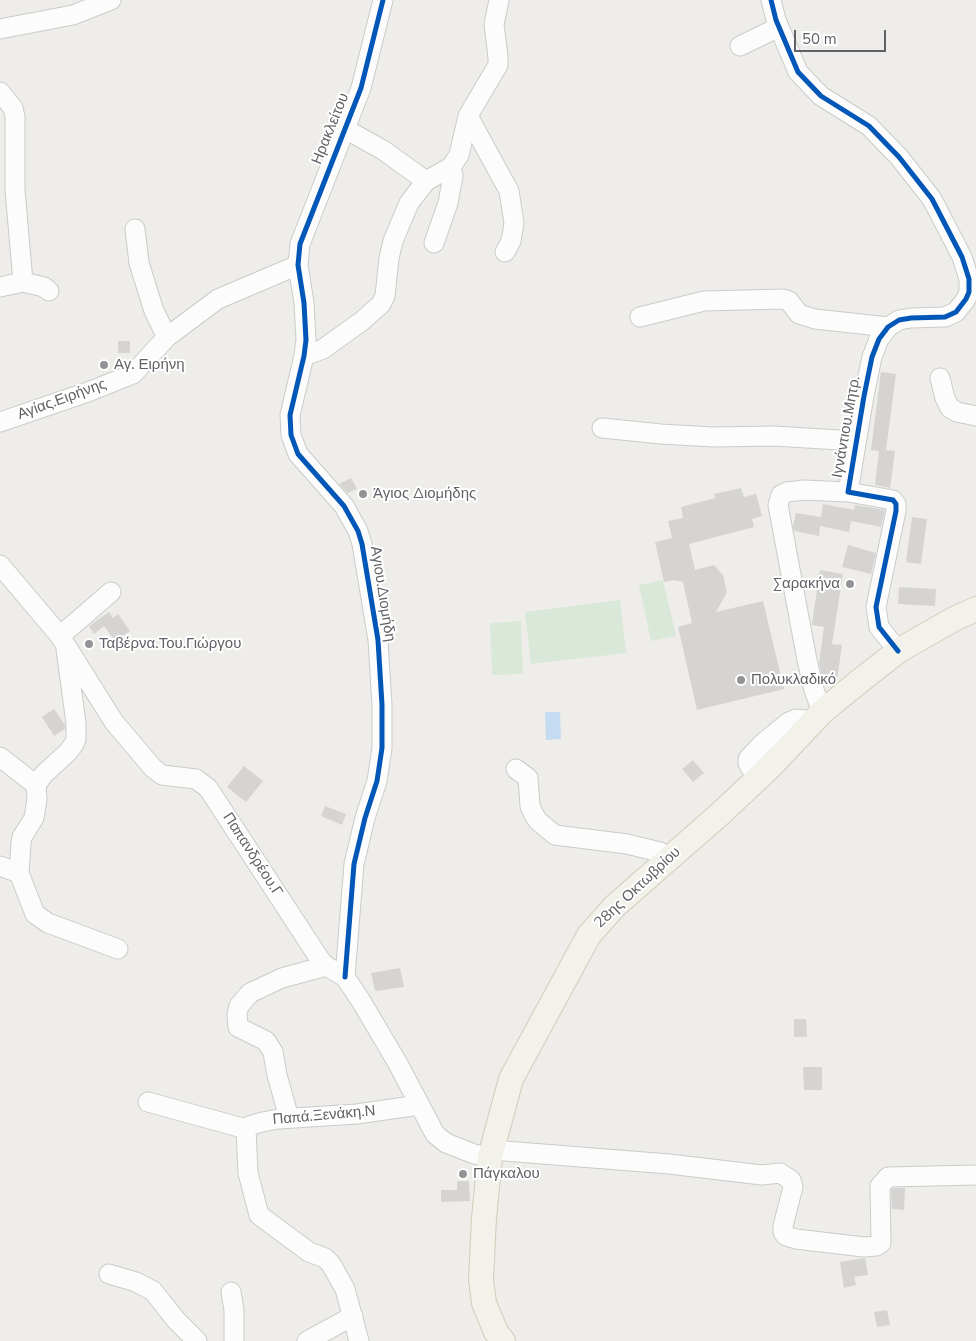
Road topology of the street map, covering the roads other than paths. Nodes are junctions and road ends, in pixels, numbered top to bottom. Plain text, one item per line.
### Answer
1 (110, 0) edge
2 (383, 0) edge
3 (499, 0) edge
4 (771, 0) edge
5 (780, 27) junction
6 (0, 28) edge
7 (740, 46) dead end
8 (0, 92) edge
9 (468, 116) junction
10 (345, 129) junction
11 (451, 167) junction
12 (426, 181) junction
13 (7, 190) edge
14 (135, 229) dead end
15 (434, 243) dead end
16 (505, 252) dead end
17 (969, 257) edge
18 (298, 265) junction
19 (23, 282) junction
20 (0, 287) edge
21 (49, 291) dead end
22 (640, 318) dead end
23 (888, 327) junction
24 (167, 337) junction
25 (304, 356) junction
26 (940, 378) dead end
27 (976, 416) edge
28 (0, 422) edge
29 (602, 428) dead end
30 (856, 441) junction
31 (848, 492) junction
32 (0, 565) edge
33 (111, 592) dead end
34 (976, 609) edge
35 (63, 641) junction
36 (898, 652) junction
37 (818, 716) junction
38 (0, 757) edge
39 (516, 769) dead end
40 (36, 785) junction
41 (670, 858) junction
42 (0, 866) edge
43 (19, 873) junction
44 (118, 949) dead end
45 (326, 966) junction
46 (345, 978) junction
47 (148, 1102) dead end
48 (419, 1105) junction
49 (289, 1118) junction
50 (246, 1129) junction
51 (491, 1154) junction
52 (976, 1175) edge
53 (109, 1274) dead end
54 (231, 1292) dead end
55 (353, 1316) junction
56 (176, 1320) junction
57 (176, 1341) edge
58 (197, 1341) edge
59 (234, 1341) edge
60 (307, 1341) edge
61 (359, 1341) edge
62 (503, 1341) edge

1 - 6 street
2 - 10 street, Ηρακλείτου
3 - 9 street
4 - 5 street
5 - 7 street
5 - 17 street
8 - 13 street
9 - 11 street
9 - 16 street
10 - 12 street
10 - 18 street, Ηρακλείτου
11 - 12 street
11 - 15 street
12 - 25 street
13 - 19 street
14 - 24 street
17 - 23 street
18 - 24 street, Αγίας.Ειρήνης
18 - 25 street, Αγιου.Διομήδη
19 - 20 street
19 - 21 street
22 - 23 street
23 - 30 street, Ιγνάντιου.Μητρ.
24 - 28 street, Αγίας.Ειρήνης
25 - 46 street, Αγιου.Διομήδη
26 - 27 street
29 - 30 street
30 - 31 street, Ιγνάντιου.Μητρ.
31 - 36 street, Ιγνάντιου.Μητρ.
31 - 37 street
32 - 35 street, Παπανδρέου.Γ
33 - 35 street
34 - 36 main road, 28ης Οκτωβρίου
35 - 40 street
35 - 45 street, Παπανδρέου.Γ
36 - 37 main road, 28ης Οκτωβρίου
37 - 41 main road, 28ης Οκτωβρίου
38 - 40 street
39 - 41 street
40 - 43 street
41 - 51 main road, 28ης Οκτωβρίου
42 - 43 street
43 - 44 street
45 - 46 street, Παπανδρέου.Γ
45 - 49 street
46 - 48 street, Παπανδρέου.Γ
47 - 50 street
48 - 49 street, Παπά.Ξενάκη.Ν
48 - 51 street, Παπανδρέου.Γ
49 - 50 street, Παπά.Ξενάκη.Ν
50 - 55 street
51 - 52 street, Παπανδρέου.Γ
51 - 62 main road, 28ης Οκτωβρίου
53 - 56 street
54 - 59 street
55 - 60 street
55 - 61 street
56 - 57 street
56 - 58 street

